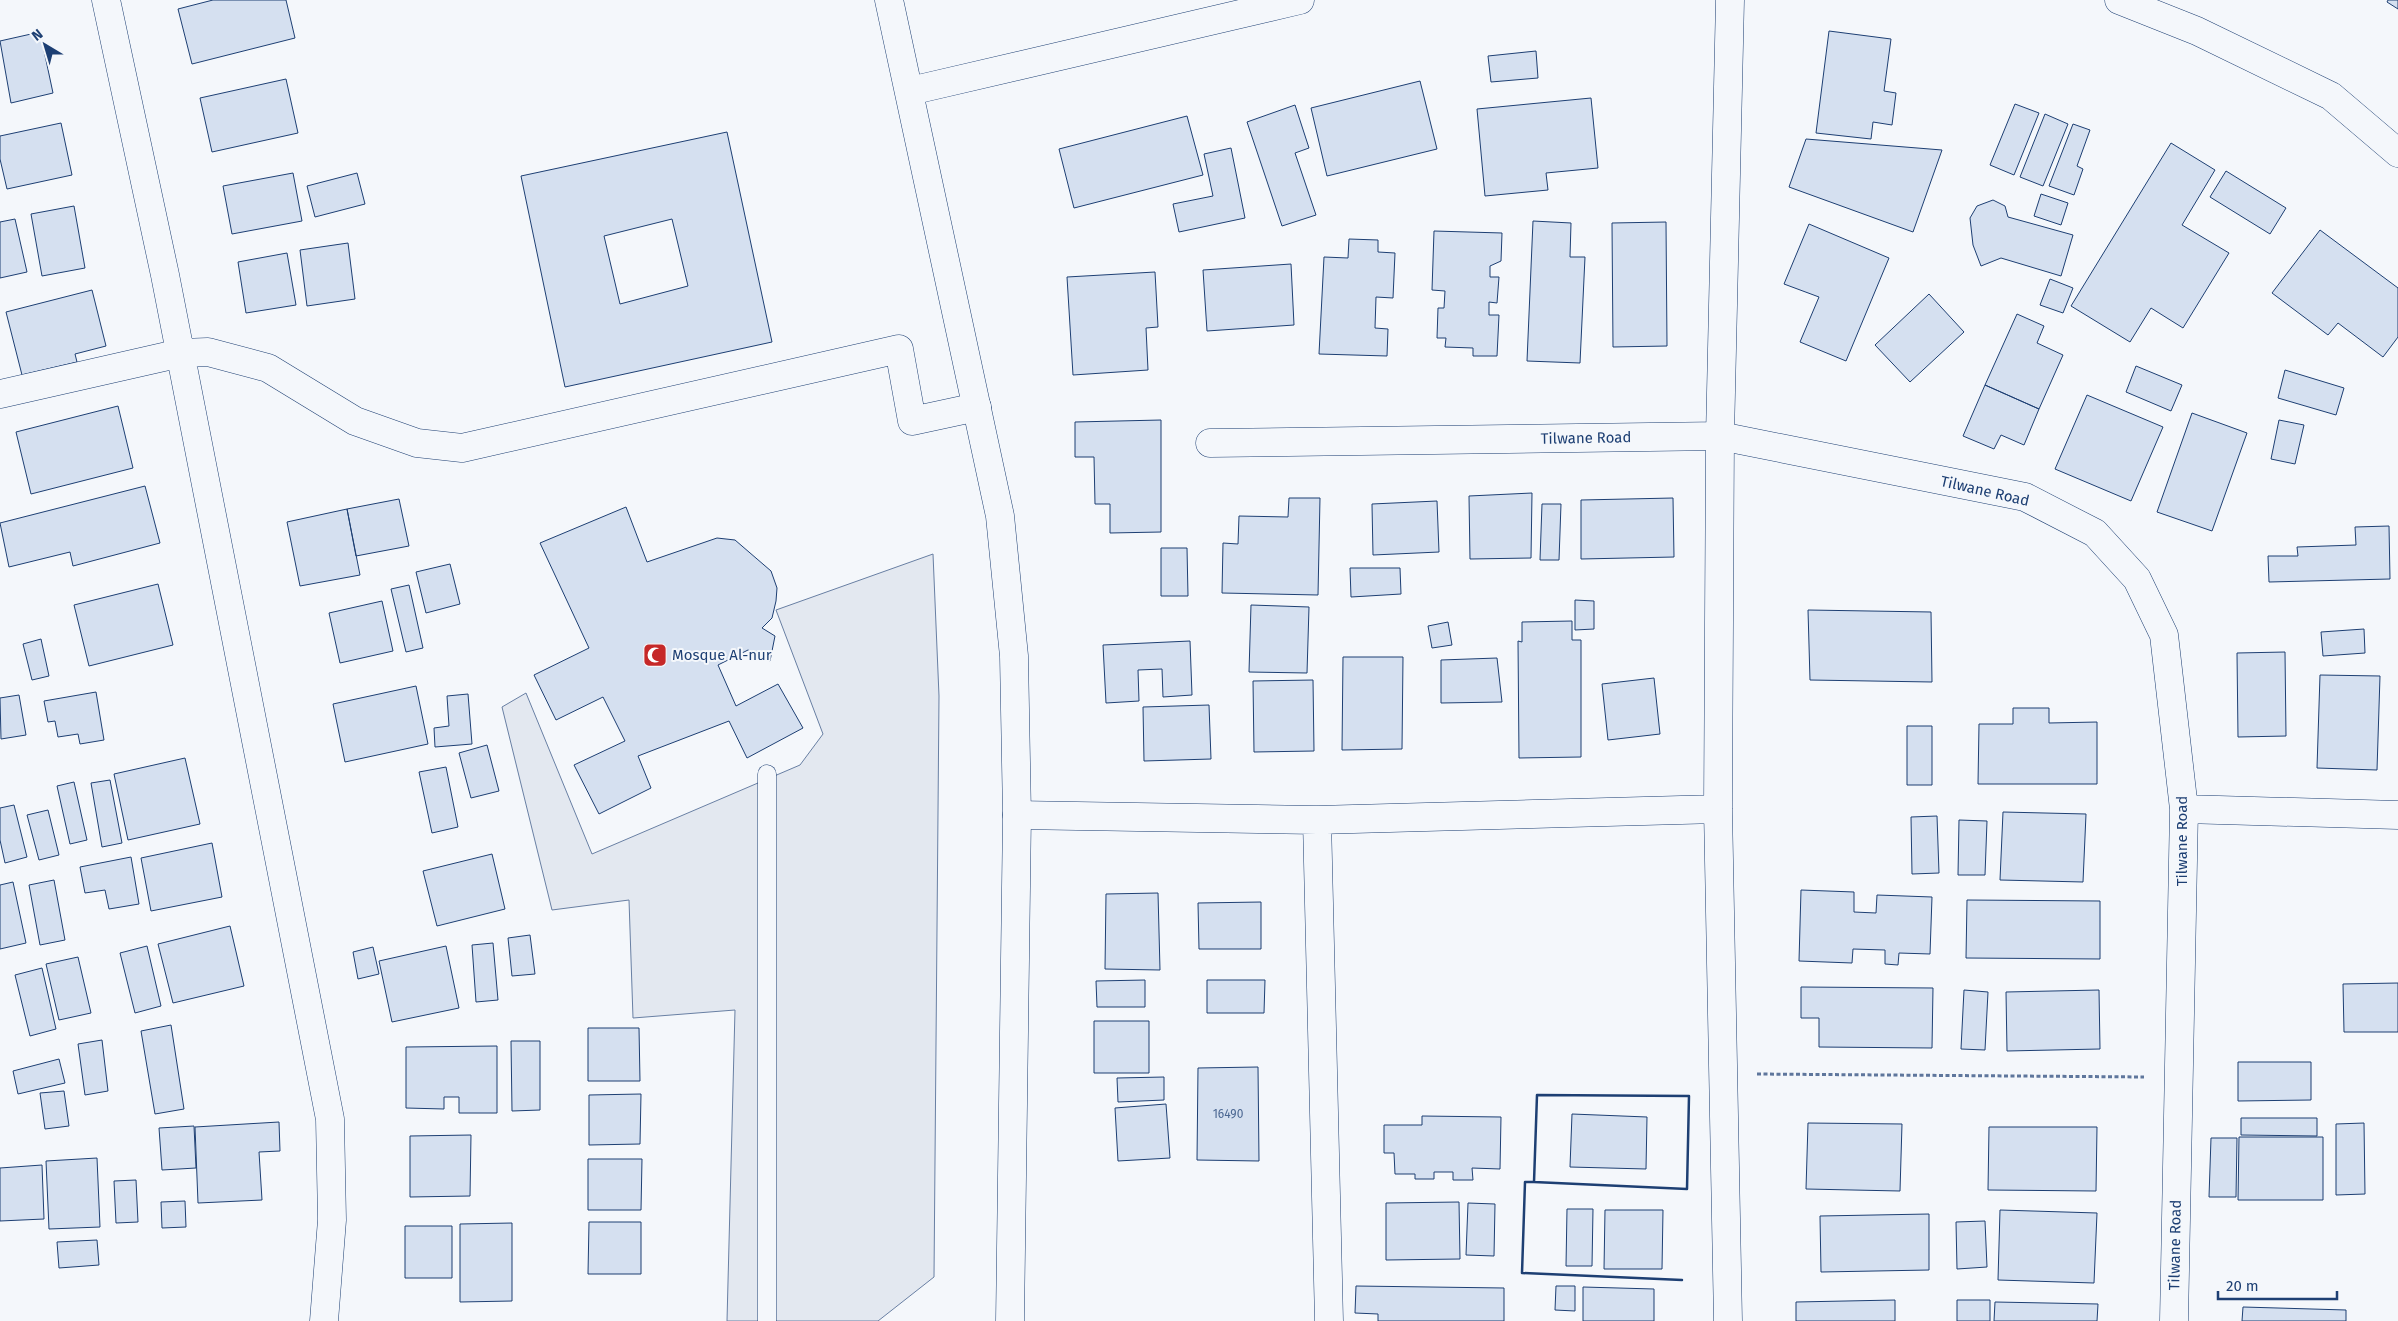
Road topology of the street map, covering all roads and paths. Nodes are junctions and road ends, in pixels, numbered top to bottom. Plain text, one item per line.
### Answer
1 (106, 0) edge
2 (888, 0) edge
3 (1300, 0) edge
4 (1730, 0) edge
5 (2119, 0) edge
6 (910, 91) junction
7 (2398, 153) edge
8 (181, 353) junction
9 (0, 394) edge
10 (976, 407) junction
11 (1720, 436) junction
12 (1210, 443) dead end
13 (767, 774) dead end
14 (1718, 809) junction
15 (2184, 809) junction
16 (1017, 815) junction
17 (2398, 815) edge
18 (1318, 820) junction
19 (1722, 1074) junction
20 (2178, 1078) junction
21 (324, 1321) edge
22 (767, 1321) edge
23 (1010, 1321) edge
24 (1329, 1321) edge
25 (1728, 1321) edge
26 (2174, 1321) edge

1 - 8 street
2 - 6 street
3 - 6 street
4 - 11 street
5 - 7 street
6 - 10 street
8 - 9 street
8 - 10 street
8 - 21 street
10 - 16 street
11 - 12 street, Tilwane Road
11 - 14 street
11 - 15 street, Tilwane Road
13 - 22 lane
14 - 18 street
14 - 19 street
15 - 17 street
15 - 20 street, Tilwane Road
16 - 18 street
16 - 23 street
18 - 24 street
19 - 20 path
19 - 25 street
20 - 26 street, Tilwane Road

